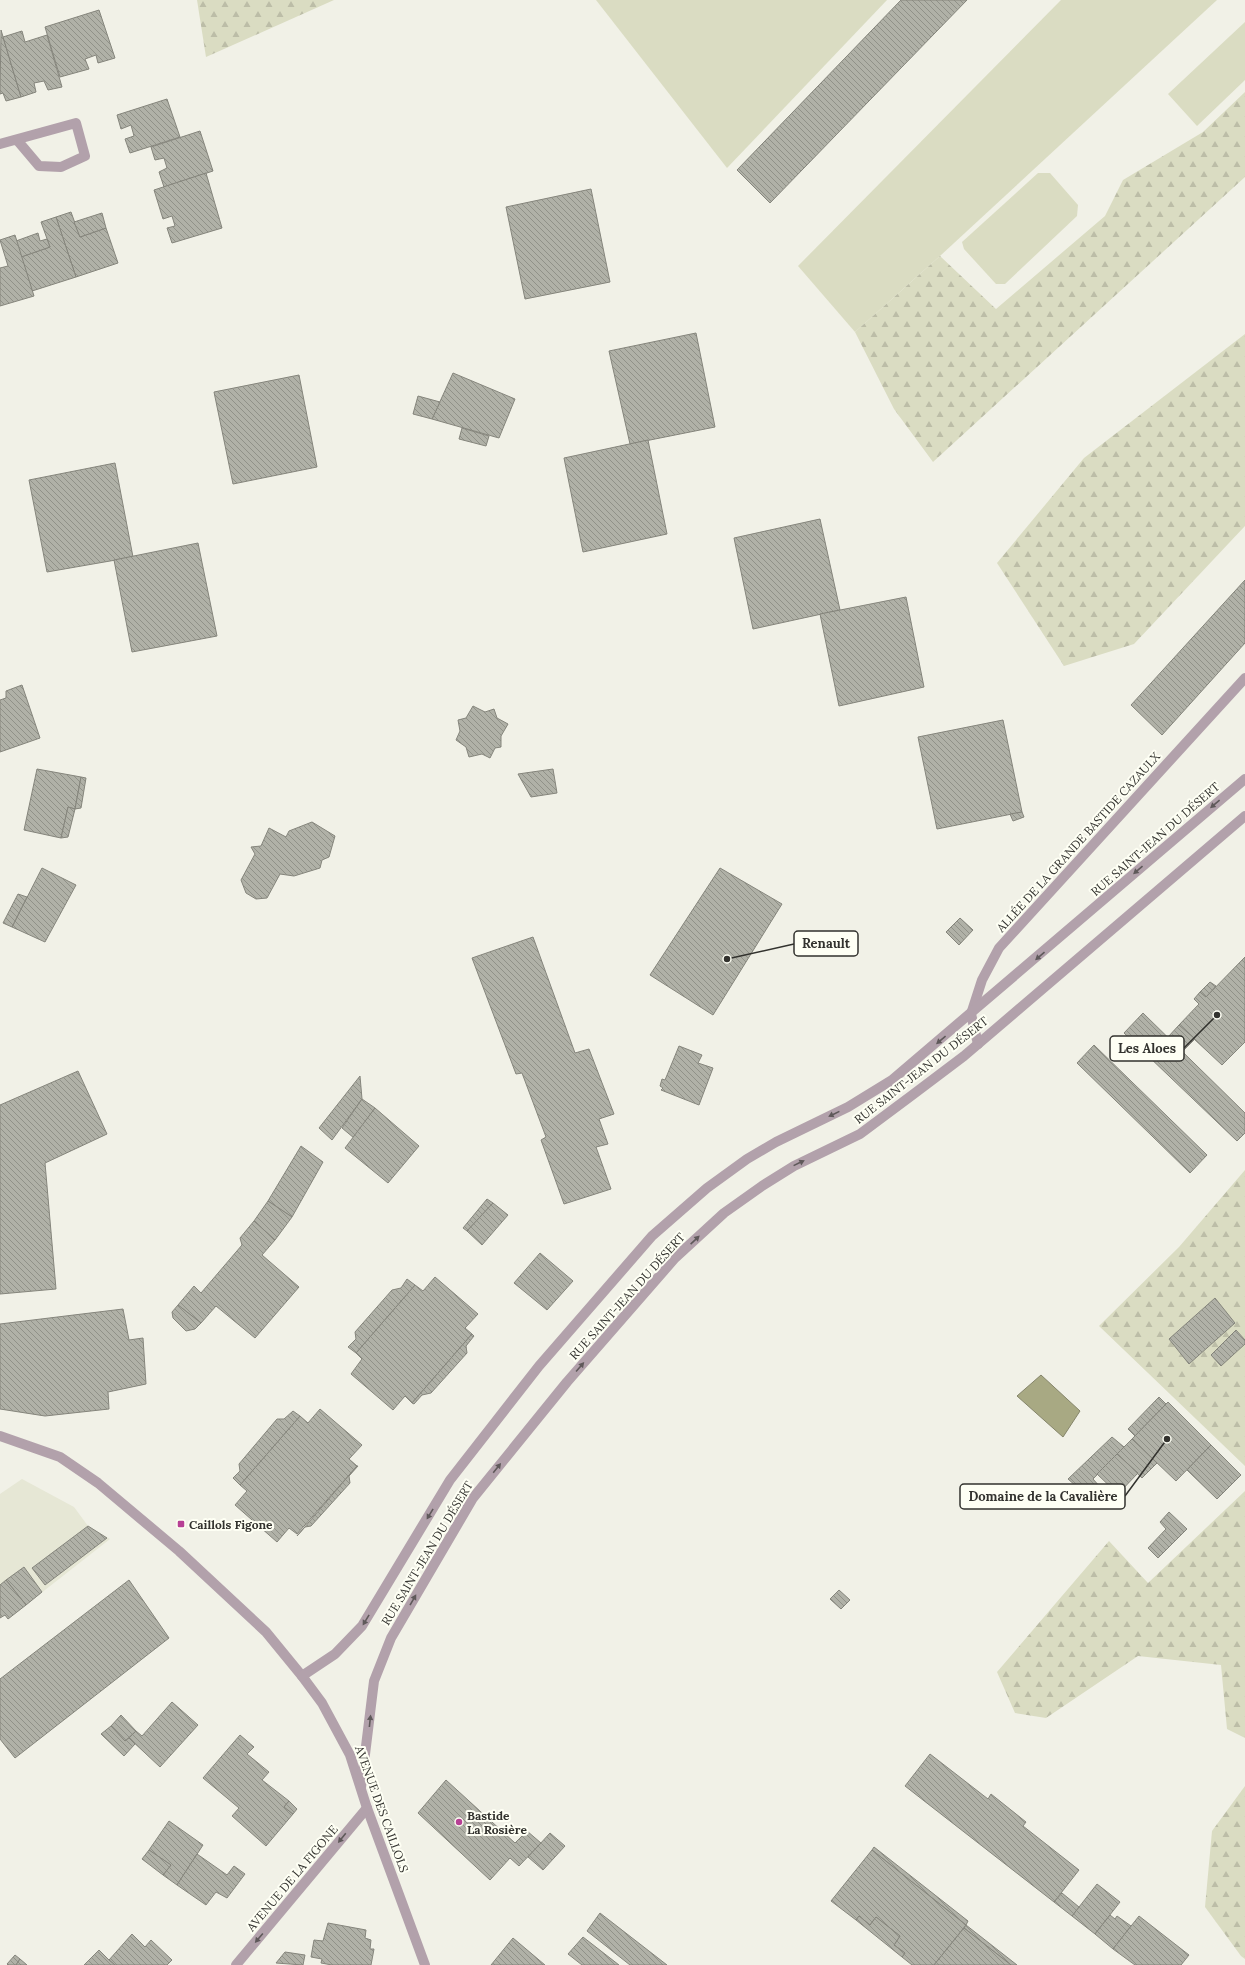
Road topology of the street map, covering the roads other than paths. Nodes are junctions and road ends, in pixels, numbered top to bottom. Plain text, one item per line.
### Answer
1 (16, 140) junction
2 (0, 144) edge
3 (1245, 678) edge
4 (1245, 779) edge
5 (1245, 816) edge
6 (971, 1014) junction
7 (978, 1044) junction
8 (0, 1436) edge
9 (302, 1676) junction
10 (361, 1787) junction
11 (367, 1808) junction
12 (236, 1965) edge
13 (425, 1965) edge

1 - 1 street
1 - 2 street
3 - 6 street, ALLÉE DE LA GRANDE BASTIDE CAZAULX
4 -> 6 street, RUE SAINT-JEAN DU DÉSERT
5 - 7 street, RUE SAINT-JEAN DU DÉSERT
6 - 7 street
6 -> 9 street, RUE SAINT-JEAN DU DÉSERT
10 -> 7 street, RUE SAINT-JEAN DU DÉSERT
8 - 9 street, AVENUE DES CAILLOLS
9 - 10 street, AVENUE DES CAILLOLS
10 - 11 street, AVENUE DES CAILLOLS
11 -> 12 street, AVENUE DE LA FIGONE
11 - 13 street, AVENUE DES CAILLOLS

